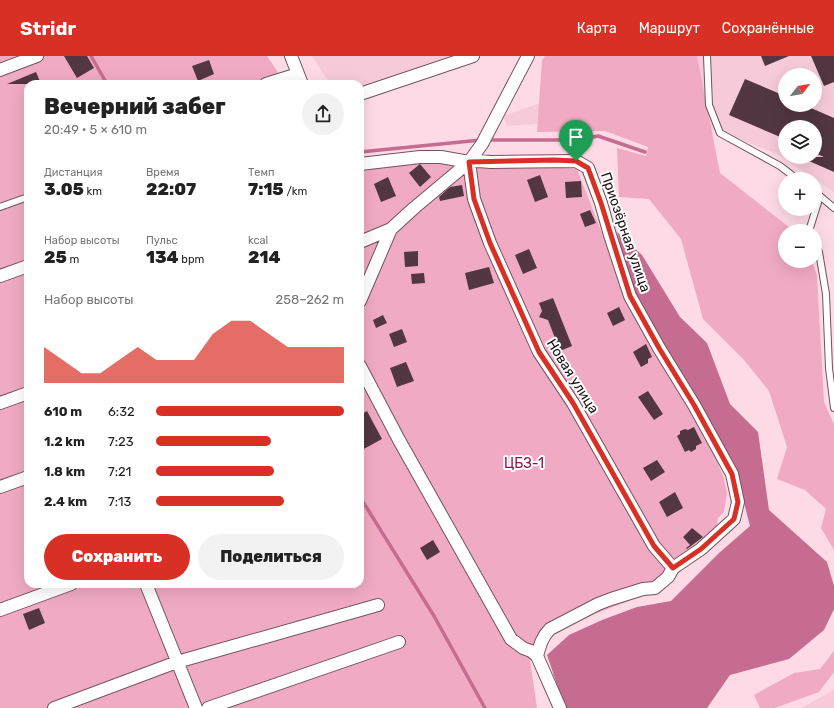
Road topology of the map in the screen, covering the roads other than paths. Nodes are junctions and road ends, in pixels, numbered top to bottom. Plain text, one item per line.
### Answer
1 (37, 56) edge
2 (290, 56) edge
3 (472, 56) edge
4 (528, 56) edge
5 (707, 56) edge
6 (0, 70) edge
7 (300, 79) edge
8 (364, 93) edge
9 (469, 162) junction
10 (364, 164) edge
11 (788, 172) edge
12 (24, 198) edge
13 (822, 198) edge
14 (0, 207) edge
15 (834, 208) edge
16 (391, 229) junction
17 (364, 240) edge
18 (24, 267) edge
19 (822, 268) edge
20 (0, 276) edge
21 (364, 292) edge
22 (364, 374) edge
23 (24, 394) edge
24 (0, 403) edge
25 (834, 408) edge
26 (24, 479) edge
27 (0, 488) edge
28 (673, 568) junction
29 (60, 588) edge
30 (148, 588) edge
31 (378, 605) dead end
32 (0, 610) edge
33 (400, 642) dead end
34 (537, 656) junction
35 (178, 662) junction
36 (54, 708) edge
37 (196, 708) edge
38 (208, 708) edge
39 (560, 708) edge

1 - 6 street
2 - 7 street
3 - 8 street
4 - 9 street
5 - 11 lane
9 - 10 street, Приозёрная улица
9 - 16 street
9 - 28 street, Новая улица
9 - 28 street, Приозёрная улица
12 - 14 lane
13 - 15 lane
16 - 17 street
16 - 21 street
18 - 20 street
19 - 25 lane
22 - 34 street
23 - 24 street
26 - 27 street
28 - 34 street
29 - 32 street
30 - 35 street
31 - 35 street
33 - 38 street
34 - 39 street
35 - 36 street
35 - 37 street

